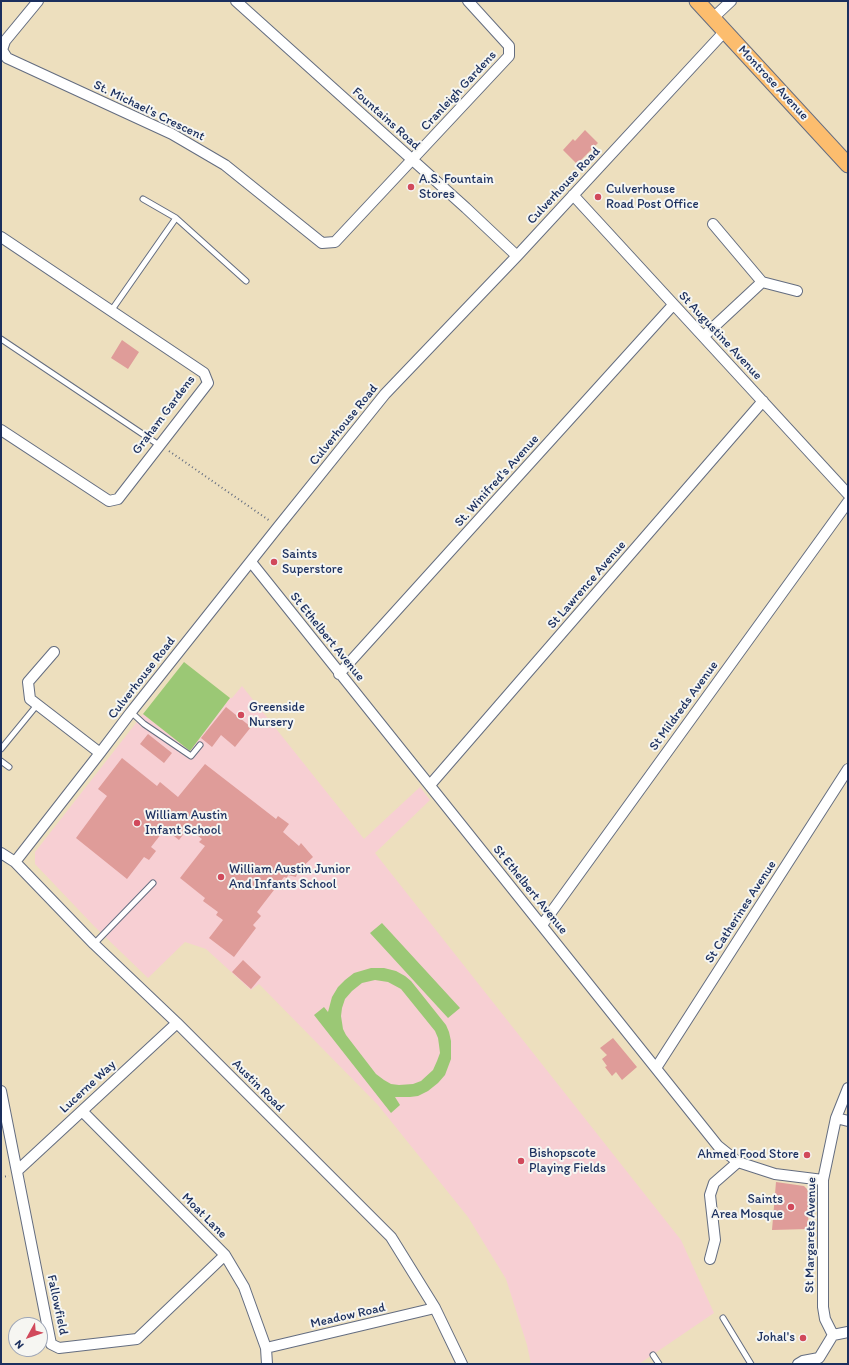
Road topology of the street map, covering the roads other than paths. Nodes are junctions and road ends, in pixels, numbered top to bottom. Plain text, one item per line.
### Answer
1 (38, 1) edge
2 (236, 1) edge
3 (468, 1) edge
4 (697, 1) edge
5 (731, 1) edge
6 (713, 18) junction
7 (725, 31) junction
8 (412, 160) junction
9 (848, 165) edge
10 (573, 195) junction
11 (143, 199) dead end
12 (176, 218) junction
13 (713, 224) dead end
14 (1, 237) edge
15 (517, 256) junction
16 (246, 281) dead end
17 (762, 282) junction
18 (797, 291) dead end
19 (673, 305) junction
20 (111, 311) junction
21 (704, 336) junction
22 (1, 339) edge
23 (763, 401) junction
24 (1, 430) edge
25 (159, 445) junction
26 (848, 494) edge
27 (848, 502) edge
28 (250, 562) junction
29 (54, 652) dead end
30 (339, 674) junction
31 (38, 704) junction
32 (131, 712) junction
33 (200, 745) dead end
34 (1, 749) edge
35 (100, 753) junction
36 (1, 761) edge
37 (9, 767) dead end
38 (848, 769) edge
39 (430, 785) junction
40 (1, 853) edge
41 (15, 862) junction
42 (153, 883) dead end
43 (542, 926) junction
44 (94, 944) junction
45 (177, 1023) junction
46 (656, 1068) junction
47 (848, 1088) edge
48 (1, 1091) edge
49 (82, 1111) junction
50 (836, 1118) junction
51 (848, 1121) edge
52 (738, 1162) junction
53 (17, 1171) junction
54 (823, 1180) junction
55 (225, 1255) junction
56 (710, 1258) dead end
57 (436, 1308) junction
58 (723, 1318) dead end
59 (848, 1332) edge
60 (834, 1335) junction
61 (266, 1348) junction
62 (654, 1355) dead end
63 (820, 1361) edge
64 (267, 1364) edge
65 (462, 1364) edge
66 (659, 1364) edge
67 (750, 1364) edge
68 (798, 1364) edge

1 - 8 street, St. Michael's Crescent
2 - 8 street, Fountains Road
3 - 8 street, Cranleigh Gardens
4 - 6 main road, Montrose Avenue
5 - 6 street
6 - 7 main road, Montrose Avenue
7 - 9 main road, Montrose Avenue
7 - 10 street, Culverhouse Road
8 - 15 street, Fountains Road
10 - 15 street, Culverhouse Road
10 - 19 street, St Augustine Avenue
11 - 12 lane
12 - 16 lane
12 - 20 lane
13 - 17 street
14 - 20 street, Graham Gardens
15 - 28 street, Culverhouse Road
17 - 18 street
17 - 21 street
19 - 21 street, St Augustine Avenue
19 - 30 street, St. Winifred's Avenue
20 - 25 street, Graham Gardens
21 - 23 street, St Augustine Avenue
22 - 25 lane
23 - 26 street, St Augustine Avenue
23 - 39 street, St Lawrence Avenue
24 - 25 street, Graham Gardens
27 - 43 street, St Mildreds Avenue
28 - 30 street, St Ethelbert Avenue
28 - 32 street, Culverhouse Road
29 - 31 street
30 - 39 street, St Ethelbert Avenue
31 - 34 lane
31 - 35 street
32 - 33 lane
32 - 35 street, Culverhouse Road
35 - 41 street, Culverhouse Road
36 - 37 lane
38 - 46 street, St Catherines Avenue
39 - 43 street, St Ethelbert Avenue
40 - 41 street, Austin Road
41 - 44 street, Austin Road
42 - 44 lane
43 - 46 street, St Ethelbert Avenue
44 - 45 street, Austin Road
45 - 49 street, Lucerne Way
45 - 57 street, Austin Road
46 - 52 street, St Ethelbert Avenue
47 - 50 street, St Margarets Avenue
48 - 53 street, Fallowfield
49 - 53 street, Lucerne Way
49 - 55 street, Moat Lane
50 - 51 street
50 - 54 street, St Margarets Avenue
52 - 54 street, St Ethelbert Avenue
52 - 56 street
53 - 55 street, Fallowfield
54 - 60 street, St Margarets Avenue
55 - 61 street, Moat Lane
57 - 61 street, Meadow Road
57 - 65 street, Austin Road
58 - 67 lane
59 - 60 street
60 - 63 street
61 - 64 street, Moat Lane
62 - 66 lane
63 - 68 street

